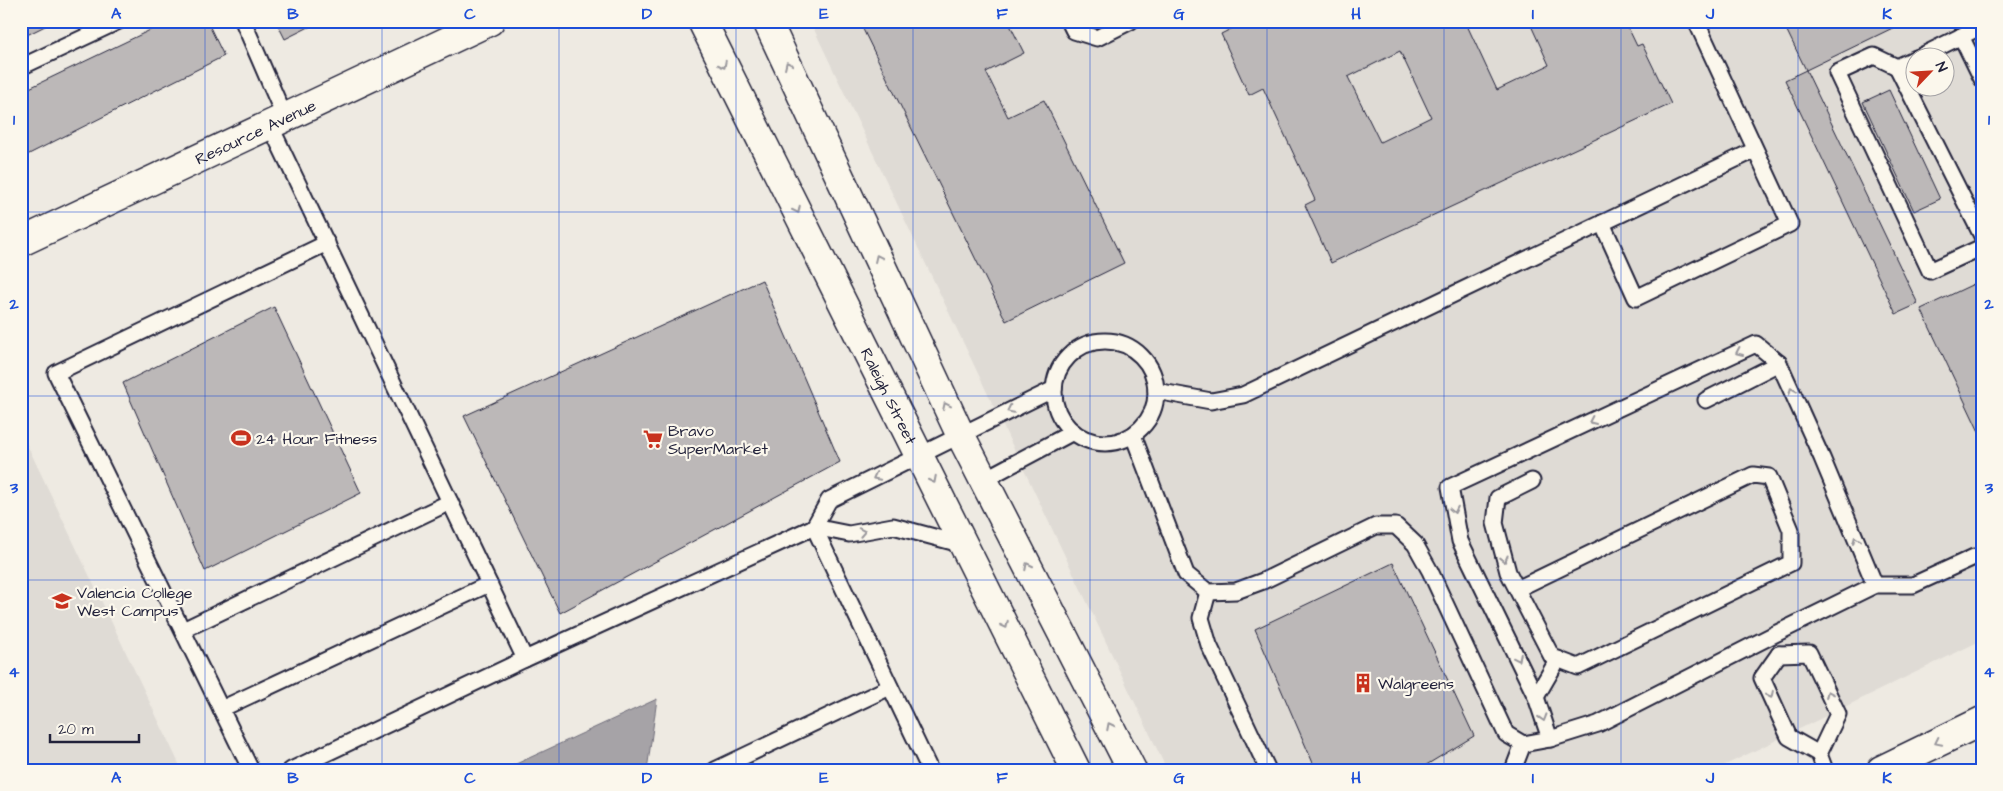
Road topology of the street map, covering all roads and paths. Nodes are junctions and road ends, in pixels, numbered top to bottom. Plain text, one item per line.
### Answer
1 (119, 21) edge
2 (243, 21) edge
3 (490, 21) edge
4 (702, 21) edge
5 (767, 21) edge
6 (1069, 21) edge
7 (1131, 21) edge
8 (1696, 21) edge
9 (1982, 26) edge
10 (1961, 36) junction
11 (1936, 48) edge
12 (1906, 63) edge
13 (21, 67) edge
14 (1898, 67) junction
15 (1982, 79) edge
16 (278, 121) junction
17 (1755, 150) junction
18 (1602, 223) junction
19 (1982, 236) edge
20 (21, 242) edge
21 (326, 243) junction
22 (1982, 247) edge
23 (1779, 363) junction
24 (1054, 389) junction
25 (1156, 390) junction
26 (1706, 400) dead end
27 (1073, 432) junction
28 (960, 434) junction
29 (1133, 435) junction
30 (920, 455) junction
31 (983, 480) junction
32 (1532, 481) dead end
33 (450, 502) junction
34 (814, 527) junction
35 (966, 546) junction
36 (1974, 558) dead end
37 (489, 584) junction
38 (1875, 585) junction
39 (1517, 589) junction
40 (1208, 592) junction
41 (182, 630) junction
42 (1771, 636) junction
43 (1779, 654) junction
44 (525, 659) junction
45 (1558, 659) junction
46 (890, 686) junction
47 (1536, 697) junction
48 (222, 709) junction
49 (1982, 721) edge
50 (1550, 739) junction
51 (1523, 744) junction
52 (1819, 754) junction
53 (251, 770) edge
54 (291, 770) edge
55 (716, 770) edge
56 (930, 770) edge
57 (1076, 770) edge
58 (1132, 770) edge
59 (1268, 770) edge
60 (1513, 770) edge
61 (1825, 770) edge
62 (1881, 770) edge

1 - 13 lane
2 - 16 lane
3 - 16 street, Resource Avenue
4 -> 30 street, Raleigh Street
28 -> 5 street
6 - 7 lane
8 - 17 lane
9 - 10 lane
10 - 11 lane
10 - 15 lane
12 - 14 lane
14 - 19 lane
14 - 22 lane
16 - 20 street, Resource Avenue
16 - 21 lane
17 - 18 lane
17 - 18 lane
18 - 25 lane
21 - 33 lane
21 - 41 lane
23 - 26 lane
38 -> 23 lane
23 -> 47 lane
24 - 25 lane
24 - 27 lane
24 -> 28 lane
25 - 29 lane
27 - 29 lane
27 - 31 lane
28 - 30 lane
28 - 31 street
29 - 40 lane
30 -> 34 lane
30 -> 35 street, Raleigh Street
58 -> 31 street
32 -> 39 lane
33 - 37 lane
33 - 41 lane
34 -> 35 lane
34 - 44 lane
34 - 46 lane
35 -> 57 street, Raleigh Street
36 - 38 lane
37 - 44 lane
37 - 48 lane
38 - 42 lane
39 - 45 lane
39 - 45 lane
40 - 51 lane
40 - 59 lane
41 - 48 lane
42 - 43 lane
42 - 50 lane
43 -> 52 lane
52 -> 43 lane
44 - 54 lane
45 - 47 lane
46 - 55 lane
46 - 56 lane
47 -> 50 lane
48 - 53 lane
49 -> 62 street
50 - 51 lane
51 - 60 lane
52 - 61 lane

